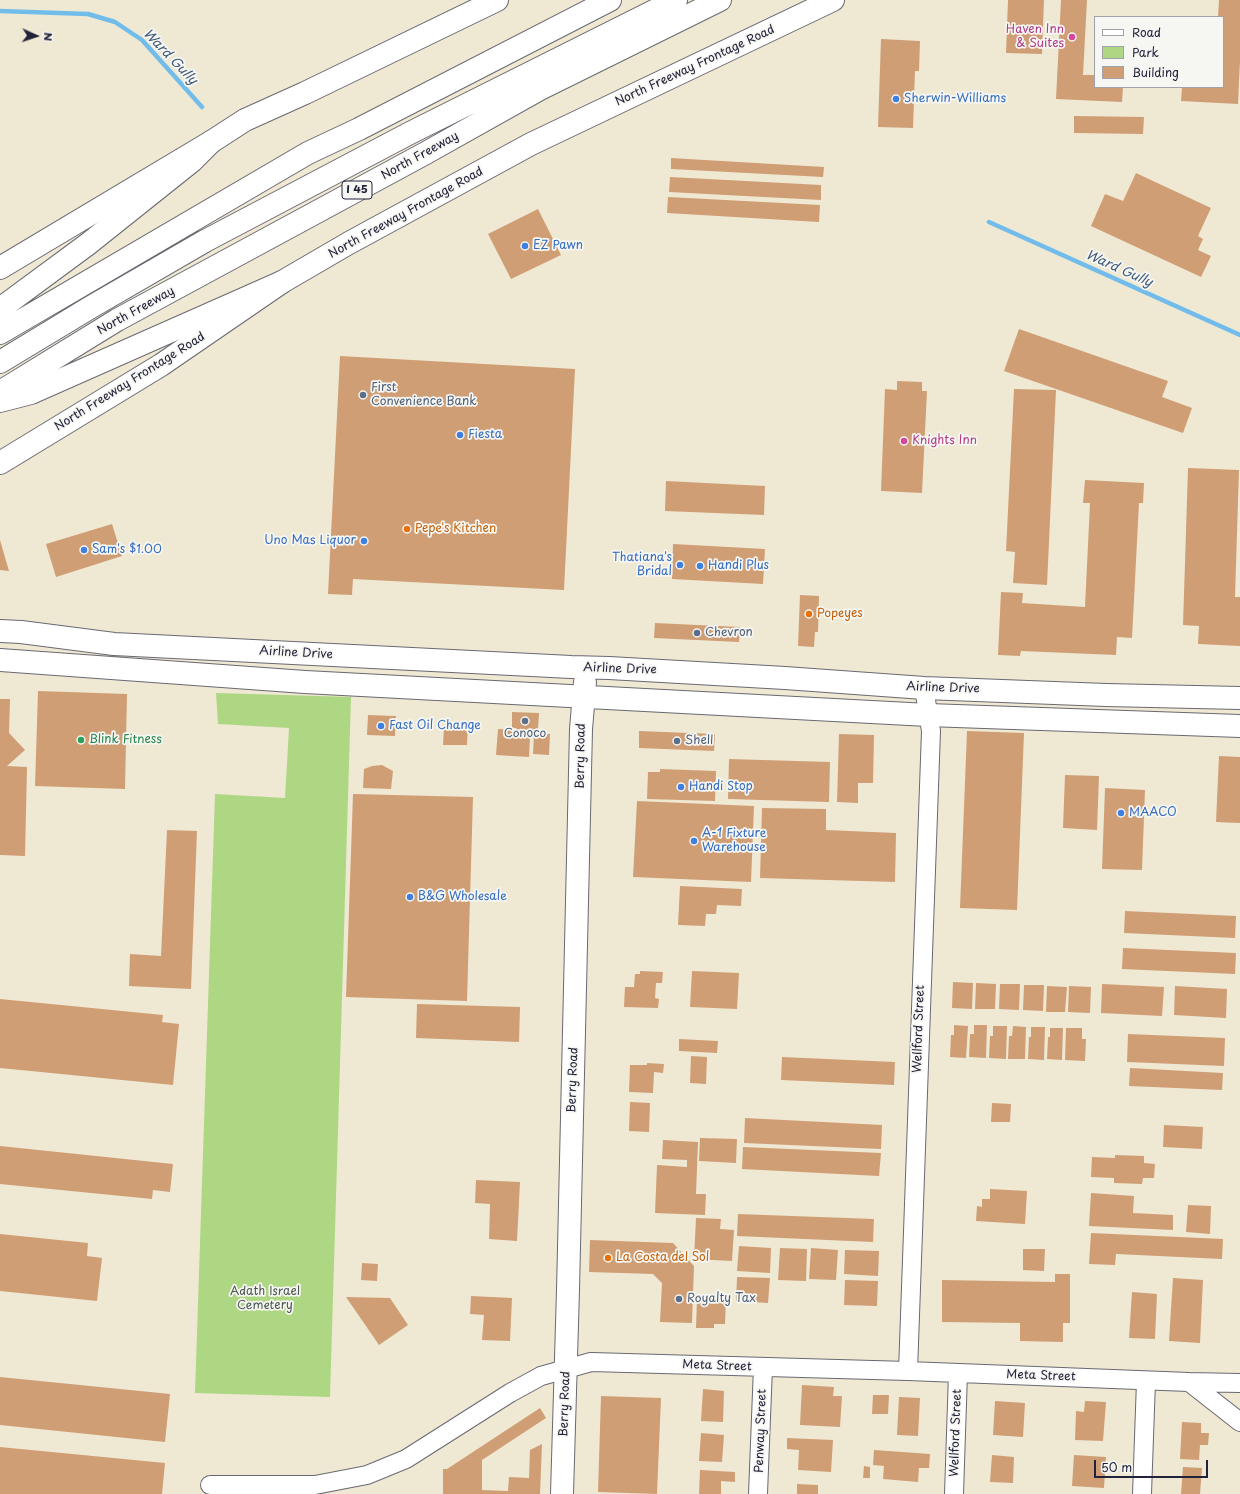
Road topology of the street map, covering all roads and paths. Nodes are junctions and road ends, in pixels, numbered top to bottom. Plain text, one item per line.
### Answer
1 (497, 0) edge
2 (610, 0) edge
3 (676, 0) edge
4 (720, 0) edge
5 (833, 0) edge
6 (211, 142) junction
7 (0, 268) edge
8 (282, 282) junction
9 (0, 309) edge
10 (0, 333) edge
11 (0, 362) edge
12 (0, 392) edge
13 (0, 401) edge
14 (0, 463) edge
15 (0, 631) edge
16 (145, 646) junction
17 (372, 656) junction
18 (0, 660) edge
19 (587, 667) junction
20 (144, 670) junction
21 (370, 685) junction
22 (924, 688) junction
23 (1106, 695) junction
24 (584, 697) junction
25 (1240, 698) edge
26 (928, 716) junction
27 (1104, 721) junction
28 (1240, 726) edge
29 (763, 1367) junction
30 (566, 1369) junction
31 (908, 1371) junction
32 (958, 1373) junction
33 (1146, 1381) junction
34 (1188, 1382) junction
35 (1240, 1383) edge
36 (1240, 1422) edge
37 (210, 1485) dead end
38 (314, 1489) edge
39 (562, 1494) edge
40 (758, 1494) edge
41 (954, 1494) edge
42 (1142, 1494) edge

1 - 6 main road
2 - 10 main road
3 - 11 main road, North Freeway
4 - 12 main road, North Freeway / I 45
5 - 8 main road, North Freeway Frontage Road
6 - 7 main road
6 - 9 main road
8 - 13 main road
8 - 14 main road, North Freeway Frontage Road
15 - 16 main road, Airline Drive
16 - 17 main road, Airline Drive
16 - 20 main road
17 - 19 main road, Airline Drive
17 - 21 main road
18 - 20 main road
19 - 22 main road, Airline Drive
19 - 24 main road, Berry Road
20 - 21 main road
21 - 24 main road
22 - 23 main road, Airline Drive
22 - 26 street, Wellford Street
23 - 25 main road, Airline Drive
23 - 27 main road
24 - 26 main road
24 - 30 main road, Berry Road
26 - 27 main road
26 - 31 street, Wellford Street
27 - 28 main road
29 - 30 street, Meta Street
29 - 31 street, Meta Street
29 - 40 street, Penway Street
30 - 38 street, Meta Street
30 - 39 main road, Berry Road
31 - 32 street, Meta Street
32 - 33 street, Meta Street
32 - 41 street, Wellford Street
33 - 34 street, Meta Street
33 - 42 street
34 - 35 street, Meta Street
34 - 36 street
37 - 38 street, Meta Street

